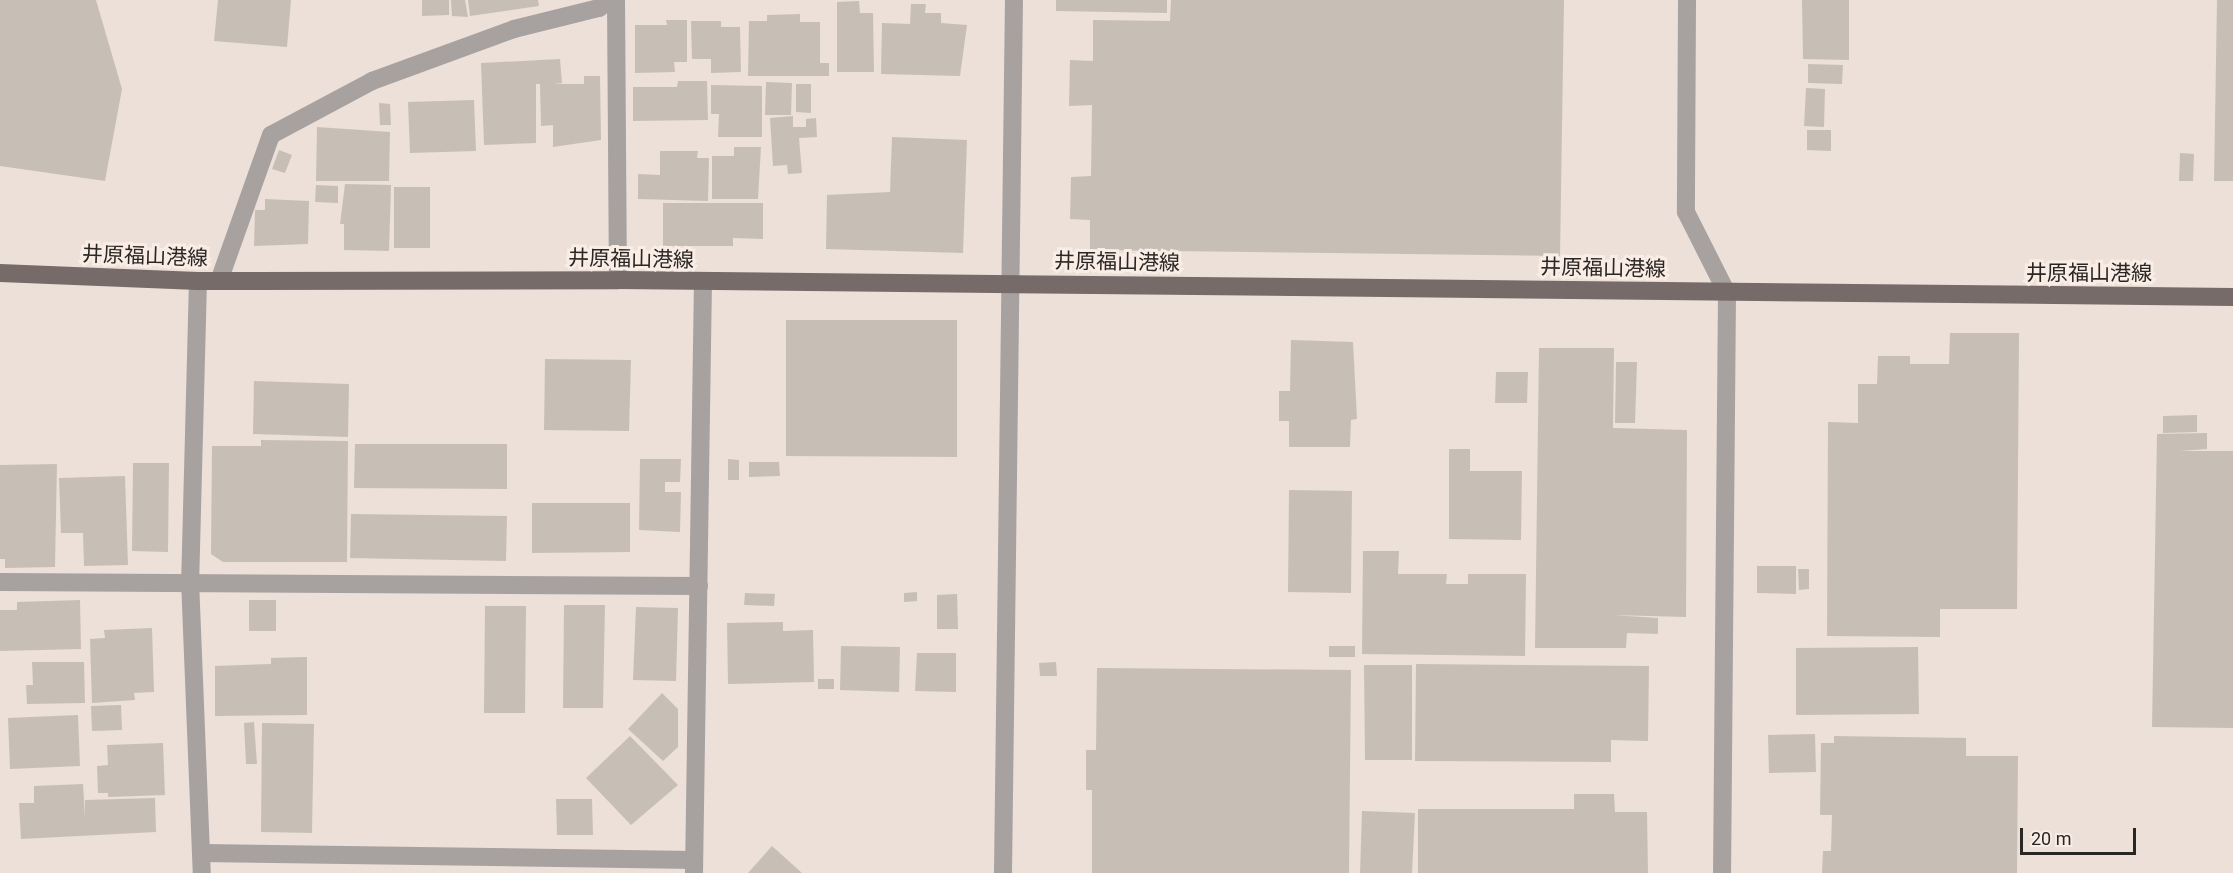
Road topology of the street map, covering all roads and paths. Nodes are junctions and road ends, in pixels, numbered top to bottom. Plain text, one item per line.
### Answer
1 (609, 0) edge
2 (616, 0) edge
3 (1014, 0) edge
4 (1687, 0) edge
5 (0, 273) edge
6 (618, 280) junction
7 (198, 281) junction
8 (219, 281) junction
9 (703, 282) junction
10 (1008, 283) junction
11 (1727, 293) junction
12 (2233, 297) edge
13 (190, 580) junction
14 (0, 582) edge
15 (699, 586) junction
16 (201, 853) junction
17 (694, 867) edge
18 (202, 873) edge
19 (1003, 873) edge
20 (1722, 873) edge

1 - 8 street
2 - 6 street
3 - 10 street
4 - 11 street
5 - 7 main road, 井原福山港線
6 - 8 main road, 井原福山港線
6 - 9 main road, 井原福山港線
7 - 8 main road, 井原福山港線
7 - 13 street
9 - 10 main road, 井原福山港線
9 - 15 street
10 - 11 main road, 井原福山港線
10 - 19 street
11 - 12 main road, 井原福山港線
11 - 20 street
13 - 14 street
13 - 15 street
13 - 16 street
15 - 17 street
16 - 17 street
16 - 18 street

